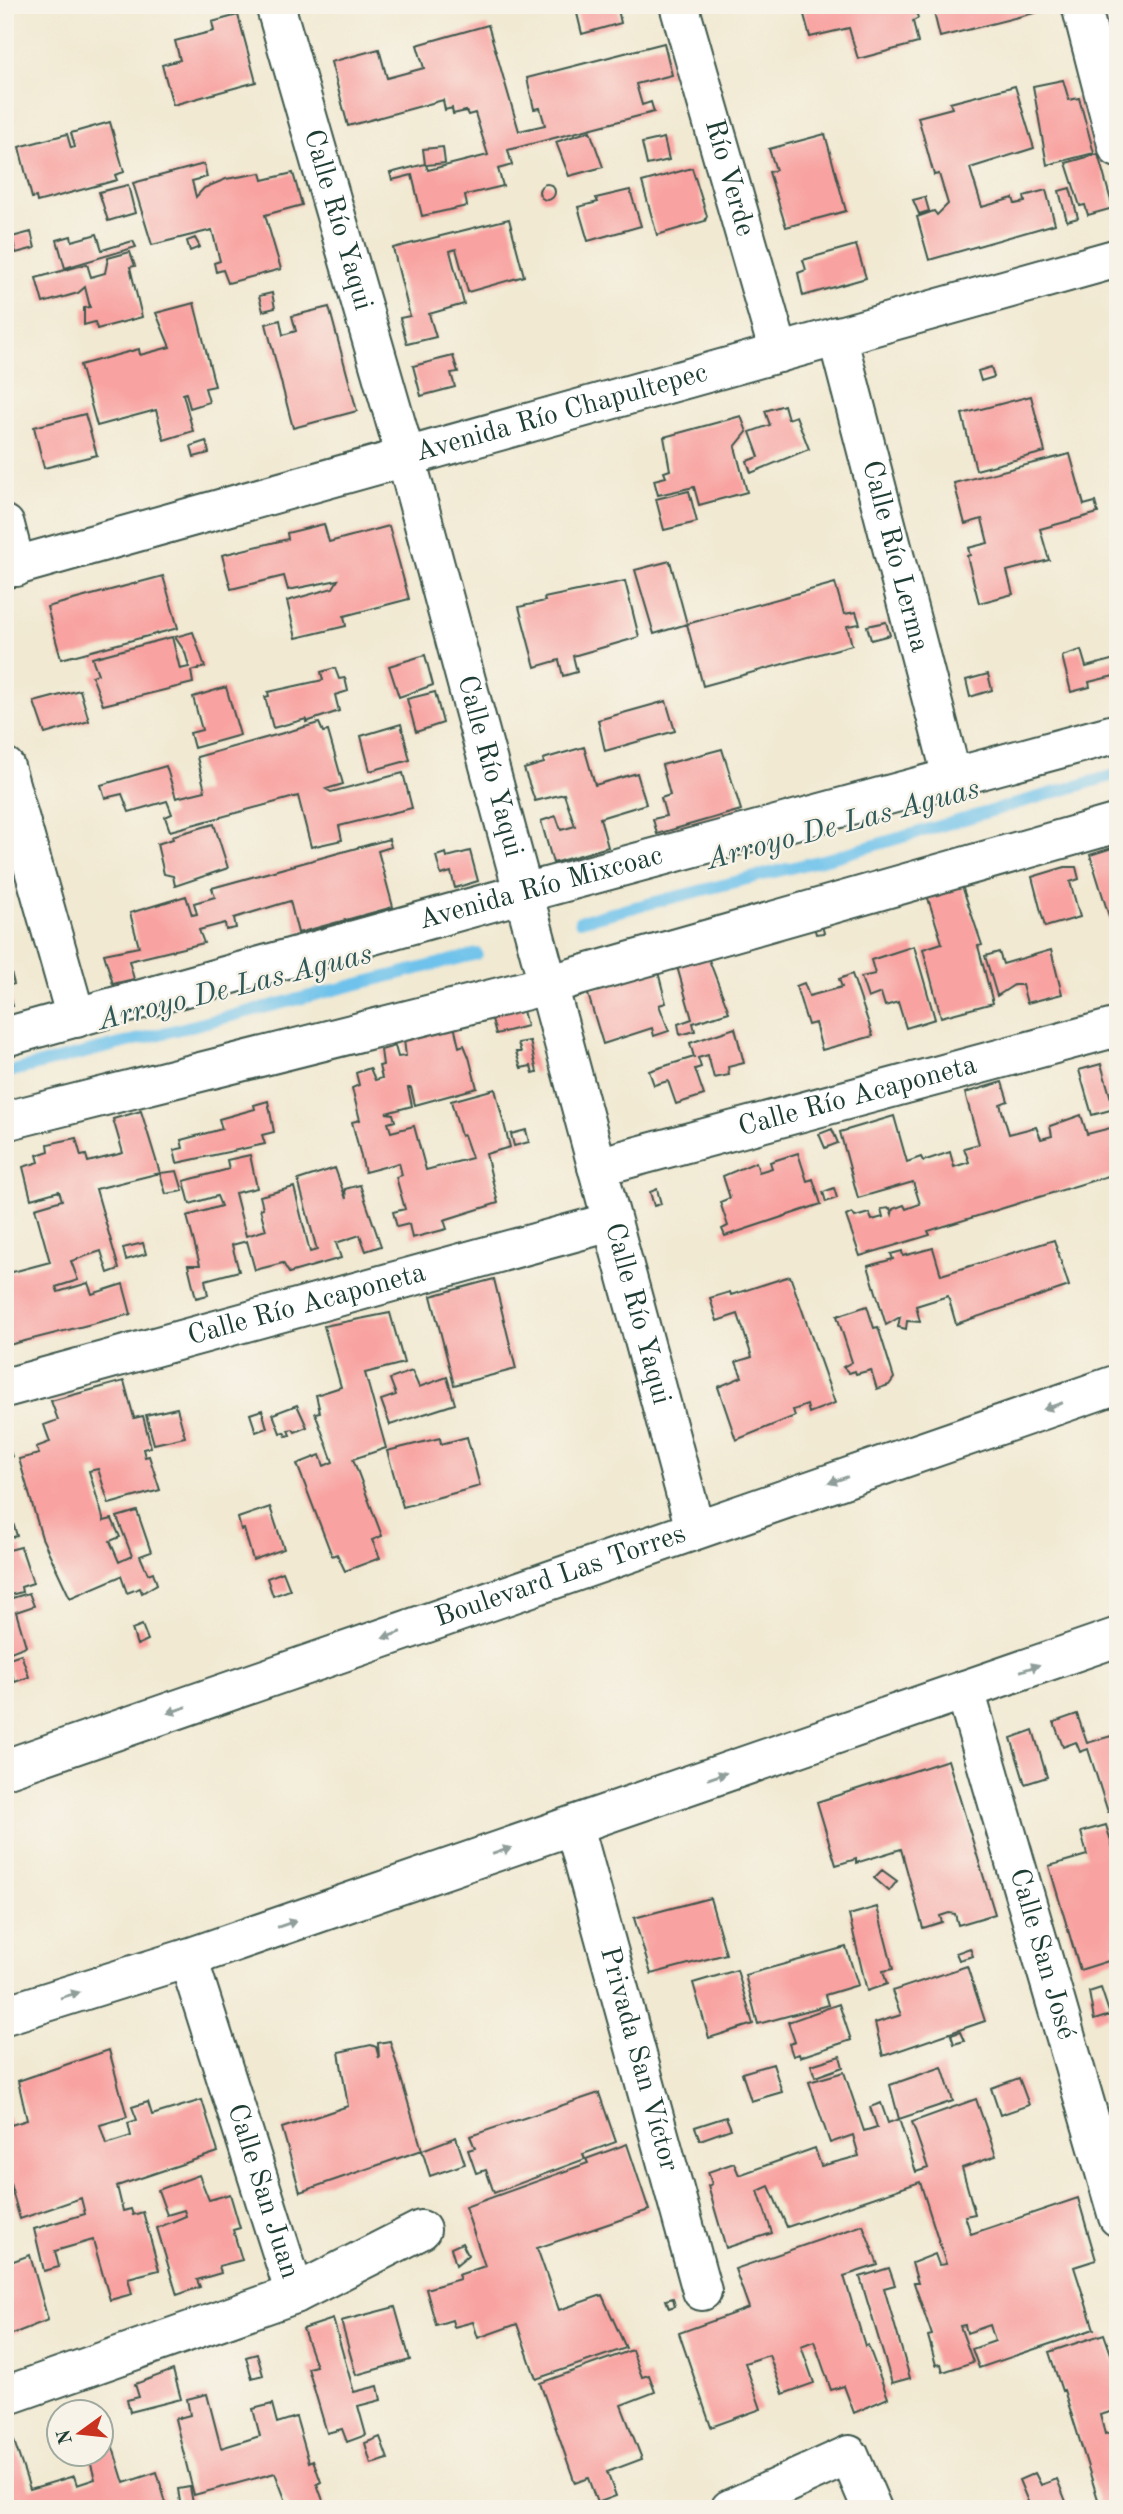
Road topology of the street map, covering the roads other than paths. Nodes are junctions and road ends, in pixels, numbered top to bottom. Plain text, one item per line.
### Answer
1 (275, 5) edge
2 (679, 5) edge
3 (1081, 5) edge
4 (1118, 148) edge
5 (1118, 258) edge
6 (837, 337) junction
7 (779, 353) junction
8 (406, 458) junction
9 (5, 525) edge
10 (11, 568) edge
11 (1118, 733) edge
12 (5, 767) edge
13 (952, 777) junction
14 (1118, 823) edge
15 (524, 892) junction
16 (547, 985) junction
17 (76, 1018) junction
18 (1118, 1027) edge
19 (5, 1037) edge
20 (5, 1121) edge
21 (597, 1167) junction
22 (611, 1222) junction
23 (1118, 1384) edge
24 (5, 1388) edge
25 (695, 1529) junction
26 (1118, 1637) edge
27 (965, 1690) junction
28 (5, 1769) edge
29 (574, 1826) junction
30 (188, 1958) junction
31 (5, 2015) edge
32 (1118, 2217) edge
33 (421, 2230) dead end
34 (702, 2291) dead end
35 (295, 2294) junction
36 (5, 2396) edge
37 (744, 2506) edge
38 (872, 2509) edge

1 - 8 street, Calle Río Yaqui
2 - 7 street, Río Verde
3 - 4 street
5 - 6 street, Avenida Río Chapultepec
6 - 7 street, Avenida Río Chapultepec
6 - 13 street, Calle Río Lerma
7 - 8 street, Avenida Río Chapultepec
8 - 10 street, Avenida Río Chapultepec
8 - 15 street, Calle Río Yaqui
9 - 10 street
11 - 13 street, Avenida Río Mixcoac
12 - 17 street
13 - 15 street, Avenida Río Mixcoac
14 - 16 street
15 - 16 street, Calle Río Yaqui
15 - 17 street, Avenida Río Mixcoac
16 - 20 street
16 - 21 street, Calle Río Yaqui
17 - 19 street, Avenida Río Mixcoac
18 - 21 street, Calle Río Acaponeta
21 - 22 street, Calle Río Yaqui
22 - 24 street, Calle Río Acaponeta
22 - 25 street, Calle Río Yaqui
23 -> 25 street, Boulevard Las Torres
25 -> 28 street, Boulevard Las Torres
27 -> 26 street
29 -> 27 street
27 - 32 street, Calle San José
30 -> 29 street
29 - 34 street, Privada San Víctor
31 -> 30 street
30 - 35 street, Calle San Juan
33 - 35 street
35 - 36 street, Calle San Juan
37 - 38 street

